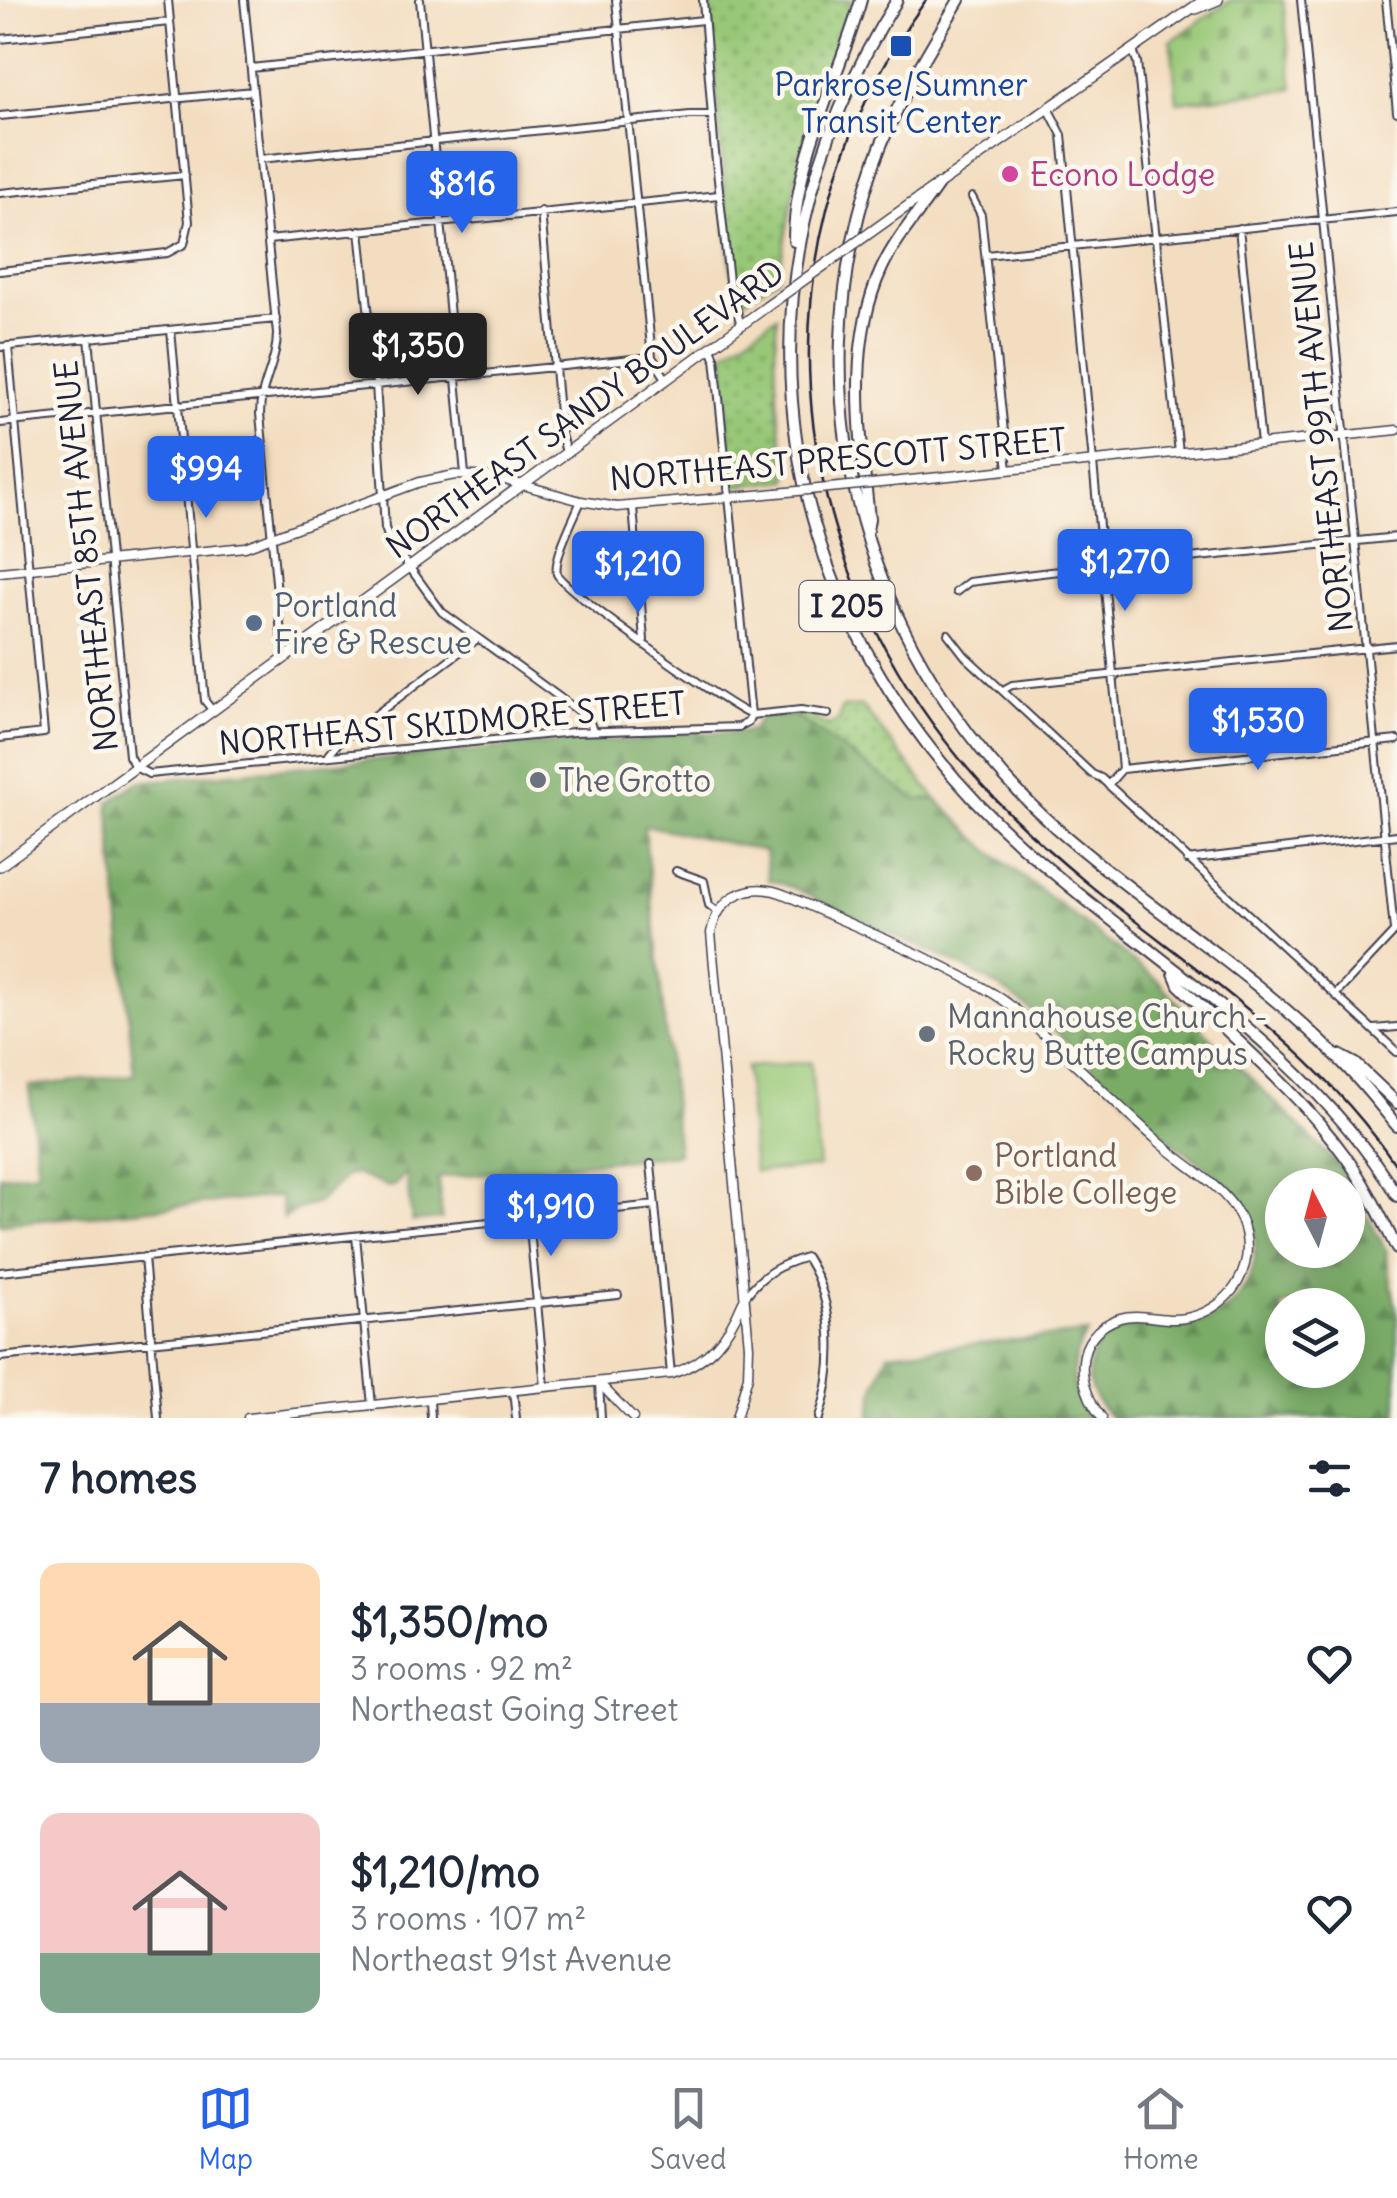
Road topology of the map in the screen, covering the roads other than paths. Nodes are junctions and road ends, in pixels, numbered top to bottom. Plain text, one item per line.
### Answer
1 (168, 0) edge
2 (244, 0) edge
3 (420, 0) edge
4 (616, 0) edge
5 (703, 0) edge
6 (862, 0) edge
7 (896, 0) edge
8 (959, 0) edge
9 (969, 0) edge
10 (1204, 0) edge
11 (1218, 0) edge
12 (1301, 0) edge
13 (1386, 0) edge
14 (1193, 9) junction
15 (704, 20) junction
16 (170, 22) junction
17 (943, 26) junction
18 (619, 29) junction
19 (0, 39) edge
20 (426, 50) junction
21 (1133, 51) junction
22 (251, 68) junction
23 (254, 91) junction
24 (177, 98) junction
25 (1048, 108) junction
26 (1397, 112) edge
27 (712, 115) junction
28 (0, 116) edge
29 (629, 121) junction
30 (434, 141) junction
31 (260, 159) junction
32 (185, 175) junction
33 (938, 185) junction
34 (0, 193) edge
35 (719, 195) junction
36 (972, 197) dead end
37 (637, 203) junction
38 (541, 211) junction
39 (1397, 212) edge
40 (1324, 219) junction
41 (442, 222) junction
42 (1239, 228) junction
43 (360, 230) junction
44 (1155, 237) junction
45 (268, 240) junction
46 (1071, 246) junction
47 (986, 256) junction
48 (795, 262) junction
49 (0, 271) edge
50 (276, 319) junction
51 (741, 326) junction
52 (170, 330) junction
53 (89, 338) junction
54 (4, 347) edge
55 (710, 348) junction
56 (652, 357) junction
57 (554, 367) junction
58 (456, 376) junction
59 (666, 380) junction
60 (376, 384) junction
61 (260, 396) junction
62 (177, 405) junction
63 (96, 413) junction
64 (15, 421) junction
65 (0, 423) edge
66 (1397, 430) edge
67 (1347, 435) junction
68 (1261, 444) junction
69 (566, 453) junction
70 (1179, 453) junction
71 (1092, 462) junction
72 (1008, 470) junction
73 (465, 474) junction
74 (523, 485) junction
75 (384, 496) junction
76 (730, 498) junction
77 (581, 501) junction
78 (633, 507) junction
79 (866, 536) junction
80 (1397, 537) edge
81 (272, 539) junction
82 (1357, 541) junction
83 (191, 553) junction
84 (110, 561) junction
85 (1102, 567) junction
86 (408, 568) junction
87 (29, 569) junction
88 (0, 572) edge
89 (956, 592) dead end
90 (948, 634) dead end
91 (477, 639) junction
92 (644, 642) junction
93 (1397, 645) edge
94 (1367, 648) junction
95 (288, 656) junction
96 (1113, 674) junction
97 (1003, 690) junction
98 (213, 711) junction
99 (828, 714) dead end
100 (751, 716) junction
101 (593, 730) junction
102 (0, 738) edge
103 (1397, 740) edge
104 (1376, 742) junction
105 (328, 756) junction
106 (136, 767) junction
107 (1122, 768) junction
108 (1108, 785) junction
109 (1397, 835) edge
110 (1386, 836) junction
111 (1187, 860) junction
112 (0, 866) edge
113 (676, 871) dead end
114 (718, 912) junction
115 (1396, 930) edge
116 (1172, 970) junction
117 (1334, 995) junction
118 (1397, 1027) edge
119 (1372, 1030) junction
120 (1397, 1052) edge
121 (1333, 1053) junction
122 (1397, 1103) edge
123 (1397, 1126) edge
124 (650, 1164) dead end
125 (1397, 1196) edge
126 (654, 1206) junction
127 (528, 1219) junction
128 (356, 1236) junction
129 (1397, 1249) edge
130 (144, 1257) junction
131 (0, 1272) edge
132 (618, 1295) dead end
133 (745, 1297) junction
134 (537, 1303) junction
135 (364, 1321) junction
136 (152, 1342) junction
137 (0, 1357) edge
138 (671, 1374) junction
139 (599, 1383) junction
140 (545, 1388) junction
141 (513, 1391) junction
142 (430, 1400) junction
143 (372, 1406) junction
144 (158, 1418) edge
145 (248, 1418) edge
146 (432, 1418) edge
147 (516, 1418) edge
148 (601, 1418) edge
149 (634, 1418) edge
150 (736, 1418) edge
151 (819, 1418) edge
152 (1102, 1418) edge

1 - 16 street
2 - 22 street
3 - 20 street
4 - 18 street
5 - 15 street
6 - 48 highway
7 - 48 highway, I 205
8 - 17 highway, I 205
9 - 17 highway
10 - 14 main road, NORTHEAST SANDY BOULEVARD
11 - 14 main road
12 - 40 street, NORTHEAST 99TH AVENUE
13 - 26 street
14 - 21 main road, NORTHEAST SANDY BOULEVARD
15 - 18 street
15 - 27 street
16 - 19 street
16 - 24 street
17 - 79 highway, I 205
18 - 20 street
18 - 29 street
20 - 22 street
20 - 30 street
21 - 25 main road, NORTHEAST SANDY BOULEVARD
21 - 44 street
22 - 23 street
23 - 24 street
23 - 31 street
24 - 28 street
24 - 32 street
25 - 33 main road, NORTHEAST SANDY BOULEVARD
25 - 46 street
27 - 29 street
27 - 35 street
29 - 30 street
29 - 37 street
30 - 31 street
30 - 41 street
31 - 45 street
32 - 34 street
32 - 49 street
33 - 51 main road, NORTHEAST SANDY BOULEVARD, bridge
33 - 79 highway
35 - 37 street
35 - 51 street
36 - 47 street
37 - 38 street
37 - 56 street
38 - 41 street
38 - 57 street
39 - 40 street
40 - 42 street
40 - 67 street, NORTHEAST 99TH AVENUE
41 - 43 street
41 - 58 street
42 - 44 street
42 - 68 street
43 - 45 street
43 - 60 street
44 - 46 street
44 - 70 street
45 - 50 street
46 - 47 street
46 - 71 street
47 - 72 street
48 - 116 highway, I 205
50 - 52 street
50 - 61 street
51 - 55 main road, NORTHEAST SANDY BOULEVARD
52 - 53 street
52 - 62 street
53 - 54 street
53 - 63 street, NORTHEAST 85TH AVENUE
54 - 64 street
55 - 59 main road, NORTHEAST SANDY BOULEVARD
55 - 76 street
56 - 57 street
56 - 59 street
57 - 58 street
57 - 69 street
58 - 60 street
58 - 73 street
59 - 69 main road, NORTHEAST SANDY BOULEVARD
60 - 61 street
60 - 75 street
61 - 62 street
61 - 81 street
62 - 63 street
62 - 83 street
63 - 64 street
63 - 84 street, NORTHEAST 85TH AVENUE
64 - 65 street
64 - 87 street
66 - 67 street, NORTHEAST PRESCOTT STREET
67 - 68 street, NORTHEAST PRESCOTT STREET
67 - 82 street, NORTHEAST 99TH AVENUE
68 - 70 street, NORTHEAST PRESCOTT STREET
69 - 74 main road, NORTHEAST SANDY BOULEVARD
70 - 71 street, NORTHEAST PRESCOTT STREET
71 - 72 street, NORTHEAST PRESCOTT STREET
71 - 85 street
72 - 76 street, NORTHEAST PRESCOTT STREET, bridge
73 - 74 street, NORTHEAST PRESCOTT STREET
73 - 75 street, NORTHEAST PRESCOTT STREET
74 - 77 street, NORTHEAST PRESCOTT STREET
74 - 86 main road, NORTHEAST SANDY BOULEVARD
75 - 81 street, NORTHEAST PRESCOTT STREET
75 - 86 street
76 - 78 street, NORTHEAST PRESCOTT STREET
76 - 100 street
77 - 78 street, NORTHEAST PRESCOTT STREET
77 - 92 street
78 - 92 street
79 - 121 highway, I 205
80 - 82 street
81 - 83 street, NORTHEAST PRESCOTT STREET
81 - 95 street
82 - 85 street
82 - 94 street, NORTHEAST 99TH AVENUE
83 - 84 street, NORTHEAST PRESCOTT STREET
83 - 98 street
84 - 87 street, NORTHEAST PRESCOTT STREET
84 - 106 street, NORTHEAST 85TH AVENUE
85 - 89 street
85 - 96 street
86 - 91 street
86 - 95 main road, NORTHEAST SANDY BOULEVARD
87 - 88 street, NORTHEAST PRESCOTT STREET
87 - 102 street
90 - 97 street
91 - 101 street
91 - 105 street
92 - 100 street
93 - 94 street
94 - 96 street
94 - 104 street, NORTHEAST 99TH AVENUE
95 - 98 main road, NORTHEAST SANDY BOULEVARD
96 - 97 street
96 - 107 street
97 - 108 street
98 - 106 main road, NORTHEAST SANDY BOULEVARD
99 - 100 street, NORTHEAST SKIDMORE STREET
100 - 101 street, NORTHEAST SKIDMORE STREET
101 - 105 street, NORTHEAST SKIDMORE STREET
103 - 104 street
104 - 107 street
104 - 110 street, NORTHEAST 99TH AVENUE
105 - 106 street, NORTHEAST SKIDMORE STREET
106 - 112 main road, NORTHEAST SANDY BOULEVARD
107 - 108 street
108 - 111 street
109 - 110 street
110 - 111 street
110 - 115 street, NORTHEAST 99TH AVENUE
111 - 117 street
113 - 114 street
114 - 133 street
114 - 152 street
115 - 117 street
116 - 125 highway, I 205
116 - 129 highway
117 - 119 street
118 - 119 street
119 - 120 street
121 - 122 highway
121 - 123 highway, I 205
124 - 126 street
126 - 127 street
126 - 138 street
127 - 128 street
127 - 134 street
128 - 130 street
128 - 135 street
130 - 131 street
130 - 136 street
132 - 134 street
133 - 138 street
133 - 150 street
133 - 151 street
134 - 135 street
134 - 140 street
135 - 136 street
135 - 143 street
136 - 137 street
136 - 144 street
138 - 139 street
139 - 140 street
139 - 148 street
139 - 149 street
140 - 141 street
141 - 142 street
141 - 147 street
142 - 143 street
142 - 146 street
143 - 145 street

